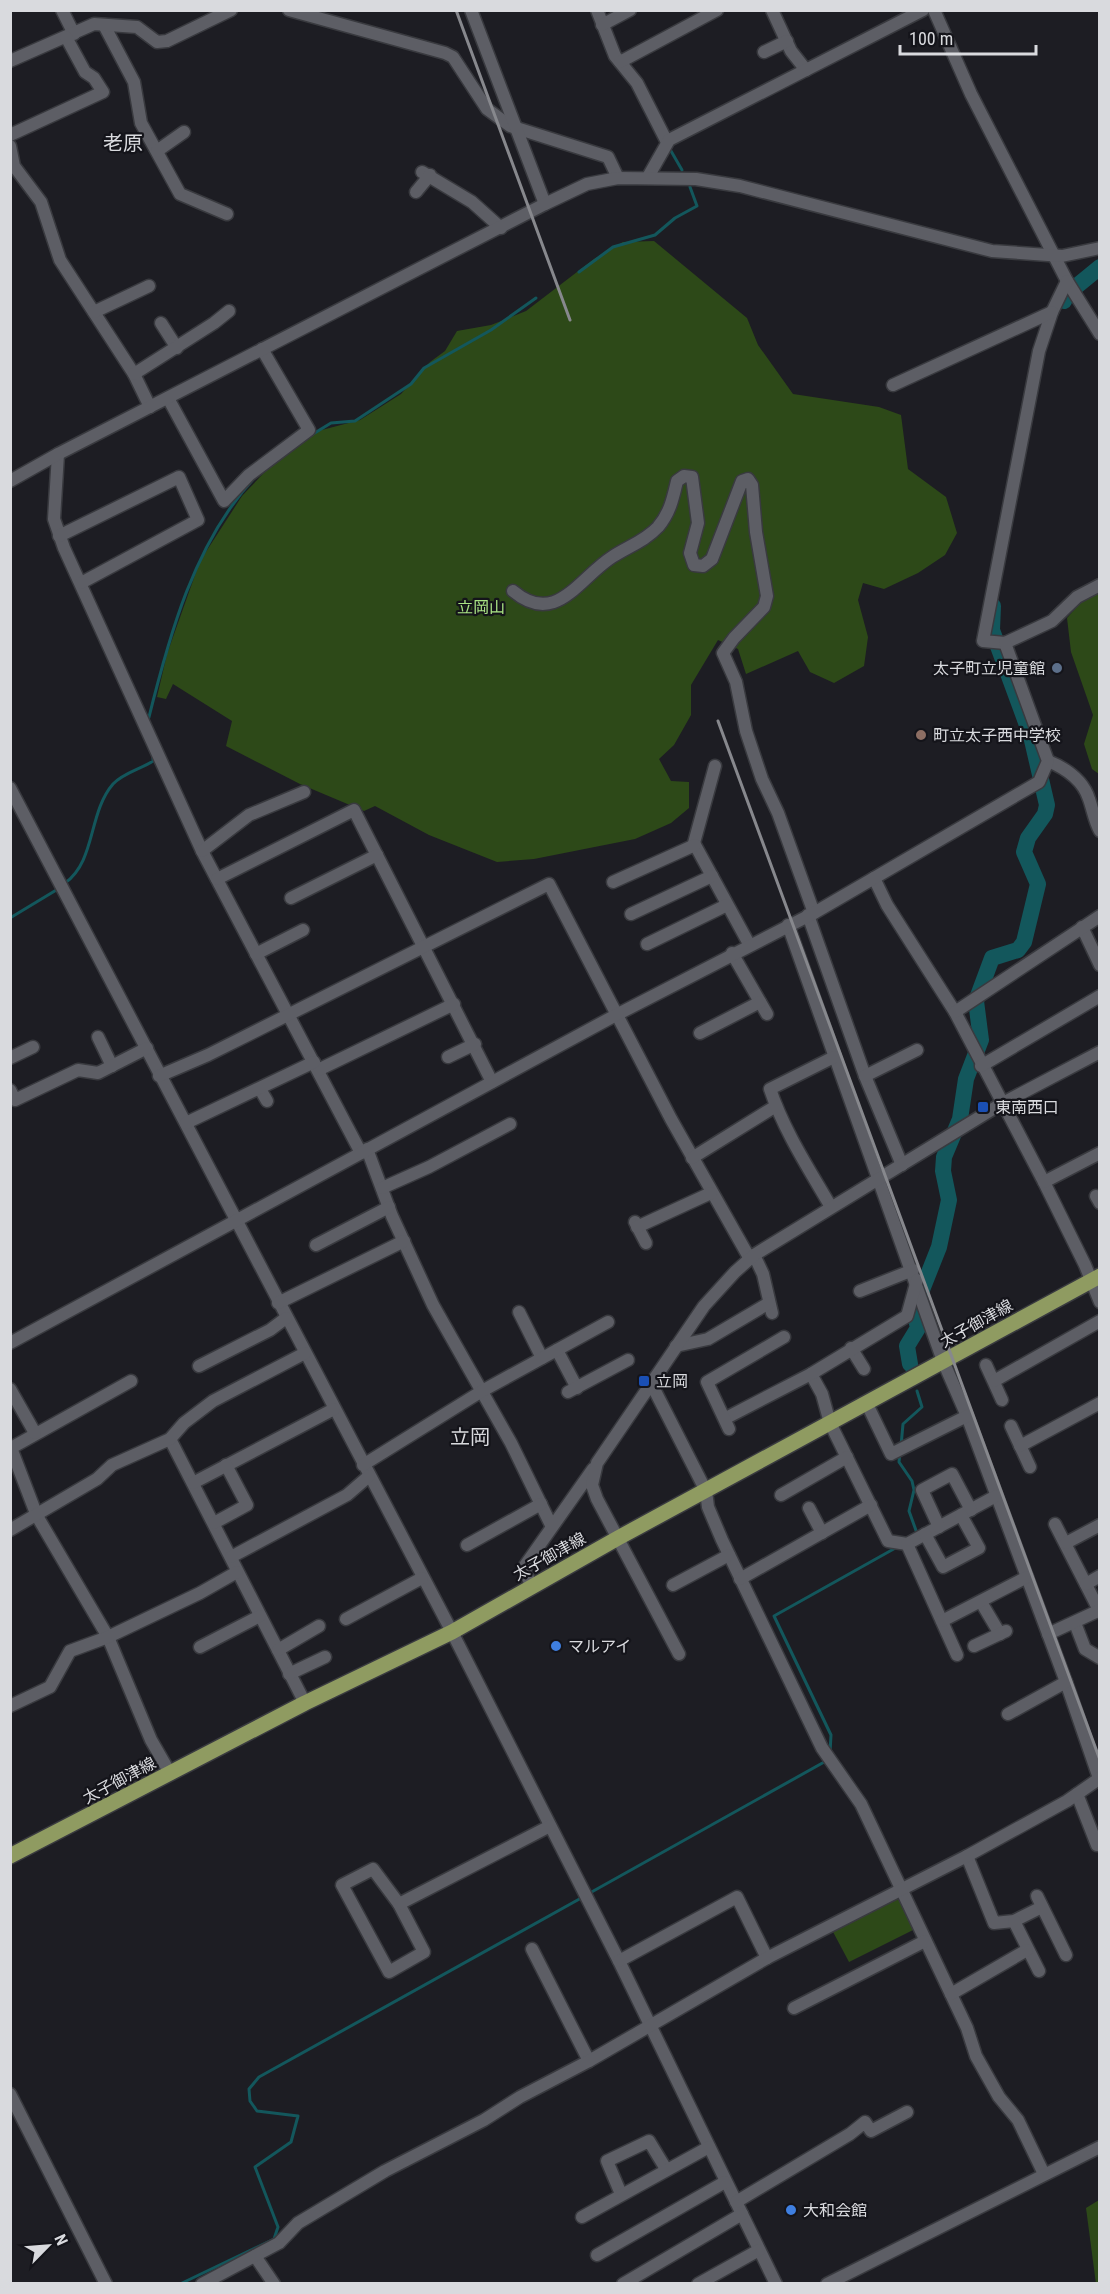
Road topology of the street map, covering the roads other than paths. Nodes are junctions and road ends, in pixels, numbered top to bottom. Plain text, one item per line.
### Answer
1 (62, 10) edge
2 (231, 10) edge
3 (289, 10) edge
4 (471, 10) edge
5 (597, 10) edge
6 (630, 10) edge
7 (717, 10) edge
8 (772, 10) edge
9 (923, 10) edge
10 (934, 10) edge
11 (104, 25) junction
12 (602, 25) junction
13 (70, 36) junction
14 (787, 42) junction
15 (764, 52) dead end
16 (10, 61) edge
17 (620, 62) junction
18 (807, 70) junction
19 (514, 128) junction
20 (184, 132) dead end
21 (10, 135) edge
22 (667, 142) junction
23 (10, 147) edge
24 (157, 152) junction
25 (648, 177) junction
26 (618, 178) junction
27 (416, 192) dead end
28 (545, 204) junction
29 (227, 213) dead end
30 (501, 228) junction
31 (1100, 248) edge
32 (1055, 256) junction
33 (149, 286) dead end
34 (1070, 286) junction
35 (229, 311) dead end
36 (94, 312) junction
37 (1052, 312) junction
38 (161, 323) dead end
39 (1100, 334) edge
40 (177, 348) junction
41 (262, 349) junction
42 (134, 374) junction
43 (894, 385) dead end
44 (168, 398) junction
45 (150, 407) junction
46 (58, 454) junction
47 (10, 481) edge
48 (59, 536) junction
49 (81, 583) junction
50 (1100, 585) edge
51 (513, 591) dead end
52 (1005, 643) junction
53 (1048, 760) junction
54 (715, 766) dead end
55 (10, 788) edge
56 (304, 792) dead end
57 (1100, 831) edge
58 (695, 845) junction
59 (202, 851) junction
60 (377, 855) junction
61 (712, 876) junction
62 (874, 878) junction
63 (217, 879) junction
64 (613, 882) dead end
65 (291, 898) dead end
66 (728, 905) junction
67 (634, 910) dead end
68 (811, 914) junction
69 (1100, 916) edge
70 (788, 925) junction
71 (1082, 927) junction
72 (303, 930) dead end
73 (647, 944) dead end
74 (749, 944) junction
75 (424, 946) junction
76 (732, 953) junction
77 (256, 954) junction
78 (1100, 965) edge
79 (1100, 996) edge
80 (760, 1002) junction
81 (454, 1004) junction
82 (955, 1012) junction
83 (618, 1014) junction
84 (766, 1014) dead end
85 (288, 1015) junction
86 (700, 1033) dead end
87 (98, 1037) dead end
88 (475, 1044) junction
89 (33, 1047) dead end
90 (147, 1048) junction
91 (917, 1050) dead end
92 (1100, 1052) edge
93 (448, 1057) dead end
94 (834, 1057) junction
95 (10, 1058) edge
96 (112, 1066) junction
97 (316, 1066) junction
98 (981, 1066) junction
99 (159, 1076) junction
100 (865, 1076) junction
101 (492, 1082) junction
102 (260, 1089) junction
103 (10, 1090) edge
104 (267, 1101) dead end
105 (1001, 1104) junction
106 (776, 1106) junction
107 (186, 1123) junction
108 (510, 1124) dead end
109 (364, 1151) junction
110 (1100, 1153) edge
111 (692, 1158) junction
112 (902, 1166) junction
113 (878, 1179) junction
114 (1044, 1182) junction
115 (382, 1188) junction
116 (711, 1193) junction
117 (389, 1207) junction
118 (831, 1207) junction
119 (236, 1221) junction
120 (404, 1241) junction
121 (646, 1243) dead end
122 (316, 1245) dead end
123 (752, 1257) junction
124 (915, 1275) junction
125 (1095, 1279) edge
126 (860, 1291) dead end
127 (1100, 1302) edge
128 (278, 1303) junction
129 (519, 1312) dead end
130 (286, 1318) junction
131 (1100, 1321) edge
132 (608, 1322) dead end
133 (784, 1337) dead end
134 (10, 1343) edge
135 (676, 1346) junction
136 (851, 1348) junction
137 (556, 1350) junction
138 (305, 1353) junction
139 (542, 1358) junction
140 (628, 1360) dead end
141 (943, 1361) junction
142 (986, 1365) dead end
143 (198, 1366) dead end
144 (864, 1369) dead end
145 (811, 1374) junction
146 (131, 1381) dead end
147 (994, 1381) junction
148 (651, 1383) junction
149 (10, 1389) edge
150 (482, 1391) junction
151 (1002, 1400) dead end
152 (1100, 1403) edge
153 (867, 1404) junction
154 (334, 1409) junction
155 (967, 1416) junction
156 (830, 1423) junction
157 (1011, 1426) dead end
158 (35, 1434) junction
159 (170, 1439) junction
160 (1020, 1446) junction
161 (847, 1456) junction
162 (597, 1463) junction
163 (226, 1465) junction
164 (1030, 1467) dead end
165 (366, 1470) junction
166 (193, 1483) junction
167 (706, 1491) junction
168 (780, 1494) dead end
169 (996, 1496) junction
170 (541, 1504) junction
171 (871, 1505) junction
172 (966, 1512) junction
173 (808, 1515) dead end
174 (37, 1516) junction
175 (213, 1523) junction
176 (1055, 1524) dead end
177 (551, 1525) junction
178 (1100, 1525) edge
179 (939, 1527) junction
180 (10, 1530) edge
181 (822, 1533) junction
182 (925, 1534) junction
183 (618, 1538) junction
184 (1066, 1543) junction
185 (907, 1544) junction
186 (467, 1545) dead end
187 (729, 1556) junction
188 (231, 1557) junction
189 (237, 1572) junction
190 (1100, 1576) edge
191 (1027, 1577) junction
192 (422, 1578) junction
193 (740, 1579) junction
194 (1086, 1584) junction
195 (673, 1585) dead end
196 (531, 1587) junction
197 (981, 1602) junction
198 (1099, 1611) edge
199 (260, 1616) junction
200 (346, 1619) dead end
201 (942, 1621) junction
202 (1075, 1623) junction
203 (319, 1626) dead end
204 (452, 1632) junction
205 (1048, 1634) junction
206 (108, 1637) junction
207 (974, 1646) dead end
208 (200, 1647) dead end
209 (278, 1650) junction
210 (679, 1654) dead end
211 (957, 1655) dead end
212 (325, 1657) dead end
213 (1100, 1658) edge
214 (289, 1674) junction
215 (1066, 1682) junction
216 (305, 1703) junction
217 (10, 1707) edge
218 (1008, 1714) dead end
219 (170, 1773) junction
220 (1099, 1779) edge
221 (1077, 1794) junction
222 (550, 1826) junction
223 (1100, 1845) edge
224 (10, 1856) edge
225 (967, 1856) junction
226 (901, 1891) junction
227 (399, 1904) junction
228 (1014, 1921) junction
229 (925, 1941) junction
230 (532, 1949) dead end
231 (1027, 1950) junction
232 (1066, 1955) dead end
233 (766, 1958) junction
234 (619, 1961) junction
235 (1039, 1971) dead end
236 (951, 1994) junction
237 (794, 2008) dead end
238 (649, 2026) junction
239 (589, 2061) junction
240 (10, 2094) edge
241 (908, 2112) dead end
242 (709, 2147) junction
243 (1100, 2147) edge
244 (666, 2169) junction
245 (1044, 2174) junction
246 (725, 2182) junction
247 (621, 2194) junction
248 (736, 2202) junction
249 (742, 2214) junction
250 (582, 2217) dead end
251 (759, 2250) junction
252 (597, 2255) dead end
253 (255, 2256) junction
254 (106, 2283) edge
255 (202, 2283) edge
256 (274, 2283) edge
257 (623, 2283) edge
258 (698, 2283) edge
259 (776, 2283) edge
260 (826, 2283) edge

1 - 13 street
2 - 11 street
3 - 19 street
4 - 19 street
5 - 12 street
6 - 12 street
7 - 17 street
8 - 14 street
9 - 18 street
10 - 32 street
11 - 13 street
11 - 24 street
12 - 17 street
13 - 16 street
13 - 21 street
14 - 15 street
14 - 18 street
17 - 22 street
18 - 22 street
19 - 26 street
19 - 28 street
20 - 24 street
22 - 25 street
23 - 36 street
24 - 29 street
25 - 26 street
25 - 32 street
26 - 28 street
27 - 30 street
28 - 30 street
30 - 41 street
31 - 32 street
32 - 34 street
33 - 36 street
34 - 37 street
34 - 39 street
35 - 40 street
36 - 42 street
37 - 43 street
37 - 52 street
38 - 40 street
40 - 42 street
41 - 44 street
41 - 44 street
42 - 45 street
44 - 45 street
45 - 46 street
46 - 47 street
46 - 48 street
48 - 49 street
48 - 49 street
49 - 59 street
50 - 52 street
51 - 68 street
52 - 53 street
53 - 57 street
53 - 62 street
54 - 58 street
55 - 90 street
56 - 59 street
58 - 61 street
58 - 64 street
59 - 63 street
60 - 63 street
60 - 65 street
60 - 75 street
61 - 66 street
61 - 67 street
62 - 68 street
62 - 82 street
63 - 77 street
66 - 73 street
66 - 74 street
68 - 70 street
68 - 100 street
69 - 71 street
70 - 74 street
70 - 94 street
71 - 78 street
71 - 82 street
72 - 77 street
74 - 76 street
75 - 81 street
75 - 83 street
75 - 85 street
76 - 80 street
76 - 83 street
77 - 85 street
79 - 98 street
80 - 84 street
80 - 86 street
81 - 88 street
81 - 97 street
82 - 98 street
83 - 101 street
83 - 111 street
85 - 97 street
85 - 99 street
87 - 96 street
88 - 93 street
88 - 101 street
89 - 95 street
90 - 96 street
90 - 99 street
91 - 100 street
92 - 105 street
94 - 106 street
94 - 113 street
96 - 103 street
97 - 102 street
97 - 109 street
98 - 105 street
99 - 107 street
100 - 112 street
101 - 109 street
102 - 104 street
102 - 107 street
105 - 112 street
105 - 114 street
106 - 111 street
106 - 118 street
107 - 119 street
108 - 115 street
109 - 115 street
109 - 119 street
110 - 114 street
111 - 116 street
112 - 113 street
113 - 118 street
113 - 124 street
114 - 125 street
115 - 117 street
116 - 121 street
116 - 123 street
117 - 120 street
117 - 122 street
118 - 123 street
119 - 128 street
119 - 134 street
120 - 128 street
120 - 150 street
123 - 135 street
123 - 135 street
124 - 126 street
124 - 136 street
124 - 141 street
125 - 127 street
125 - 141 main road, 太子御津線
128 - 130 street
129 - 139 street
130 - 138 street
130 - 143 street
131 - 147 street
132 - 137 street
133 - 145 street
135 - 148 street
136 - 144 street
136 - 145 street
137 - 139 street
137 - 140 street
138 - 154 street
138 - 159 street
139 - 150 street
141 - 153 main road, 太子御津線
141 - 155 street
142 - 147 street
145 - 156 street
146 - 158 street
147 - 151 street
148 - 162 street
148 - 167 street
149 - 158 street
150 - 165 street
150 - 170 street
152 - 160 street
153 - 155 street
153 - 156 main road, 太子御津線
154 - 163 street
154 - 165 street
155 - 169 street
156 - 161 street
156 - 167 main road, 太子御津線
157 - 160 street
158 - 174 street
159 - 166 street
159 - 174 street
160 - 164 street
161 - 168 street
161 - 171 street
162 - 177 street
162 - 183 street
163 - 166 street
163 - 175 street
165 - 188 street
165 - 192 street
166 - 175 street
167 - 183 main road, 太子御津線
167 - 187 street
169 - 172 street
169 - 191 street
170 - 177 street
170 - 186 street
171 - 181 street
171 - 185 street
172 - 179 street
172 - 179 street
172 - 182 street
173 - 181 street
174 - 180 street
174 - 206 street
175 - 188 street
176 - 184 street
177 - 196 street
178 - 184 street
179 - 182 street
181 - 193 street
182 - 185 street
183 - 196 main road, 太子御津線
183 - 210 street
184 - 194 street
185 - 201 street
187 - 193 street
187 - 195 street
188 - 189 street
189 - 199 street
189 - 206 street
190 - 194 street
191 - 197 street
191 - 205 street
192 - 200 street
192 - 204 street
193 - 226 street
194 - 198 street
196 - 204 main road, 太子御津線
197 - 201 street
197 - 207 street
198 - 202 street
199 - 208 street
199 - 209 street
201 - 211 street
202 - 205 street
202 - 213 street
203 - 209 street
204 - 216 main road, 太子御津線
204 - 222 street
205 - 215 street
206 - 217 street
206 - 219 street
209 - 214 street
212 - 214 street
214 - 216 street
215 - 218 street
215 - 220 street
216 - 219 main road, 太子御津線
219 - 224 main road, 太子御津線
220 - 221 street
221 - 223 street
221 - 225 street
222 - 227 street
222 - 234 street
225 - 226 street
225 - 228 street
226 - 229 street
226 - 233 street
227 - 227 street
228 - 231 street
228 - 232 street
229 - 236 street
229 - 237 street
230 - 239 street
231 - 235 street
231 - 236 street
233 - 234 street
233 - 238 street
234 - 238 street
236 - 245 street
238 - 239 street
238 - 242 street
239 - 253 street
240 - 254 street
241 - 248 street
242 - 244 street
242 - 246 street
243 - 245 street
244 - 247 street
244 - 247 street
245 - 260 street
246 - 248 street
246 - 252 street
247 - 250 street
248 - 249 street
249 - 251 street
249 - 257 street
251 - 258 street
251 - 259 street
253 - 255 street
253 - 256 street

